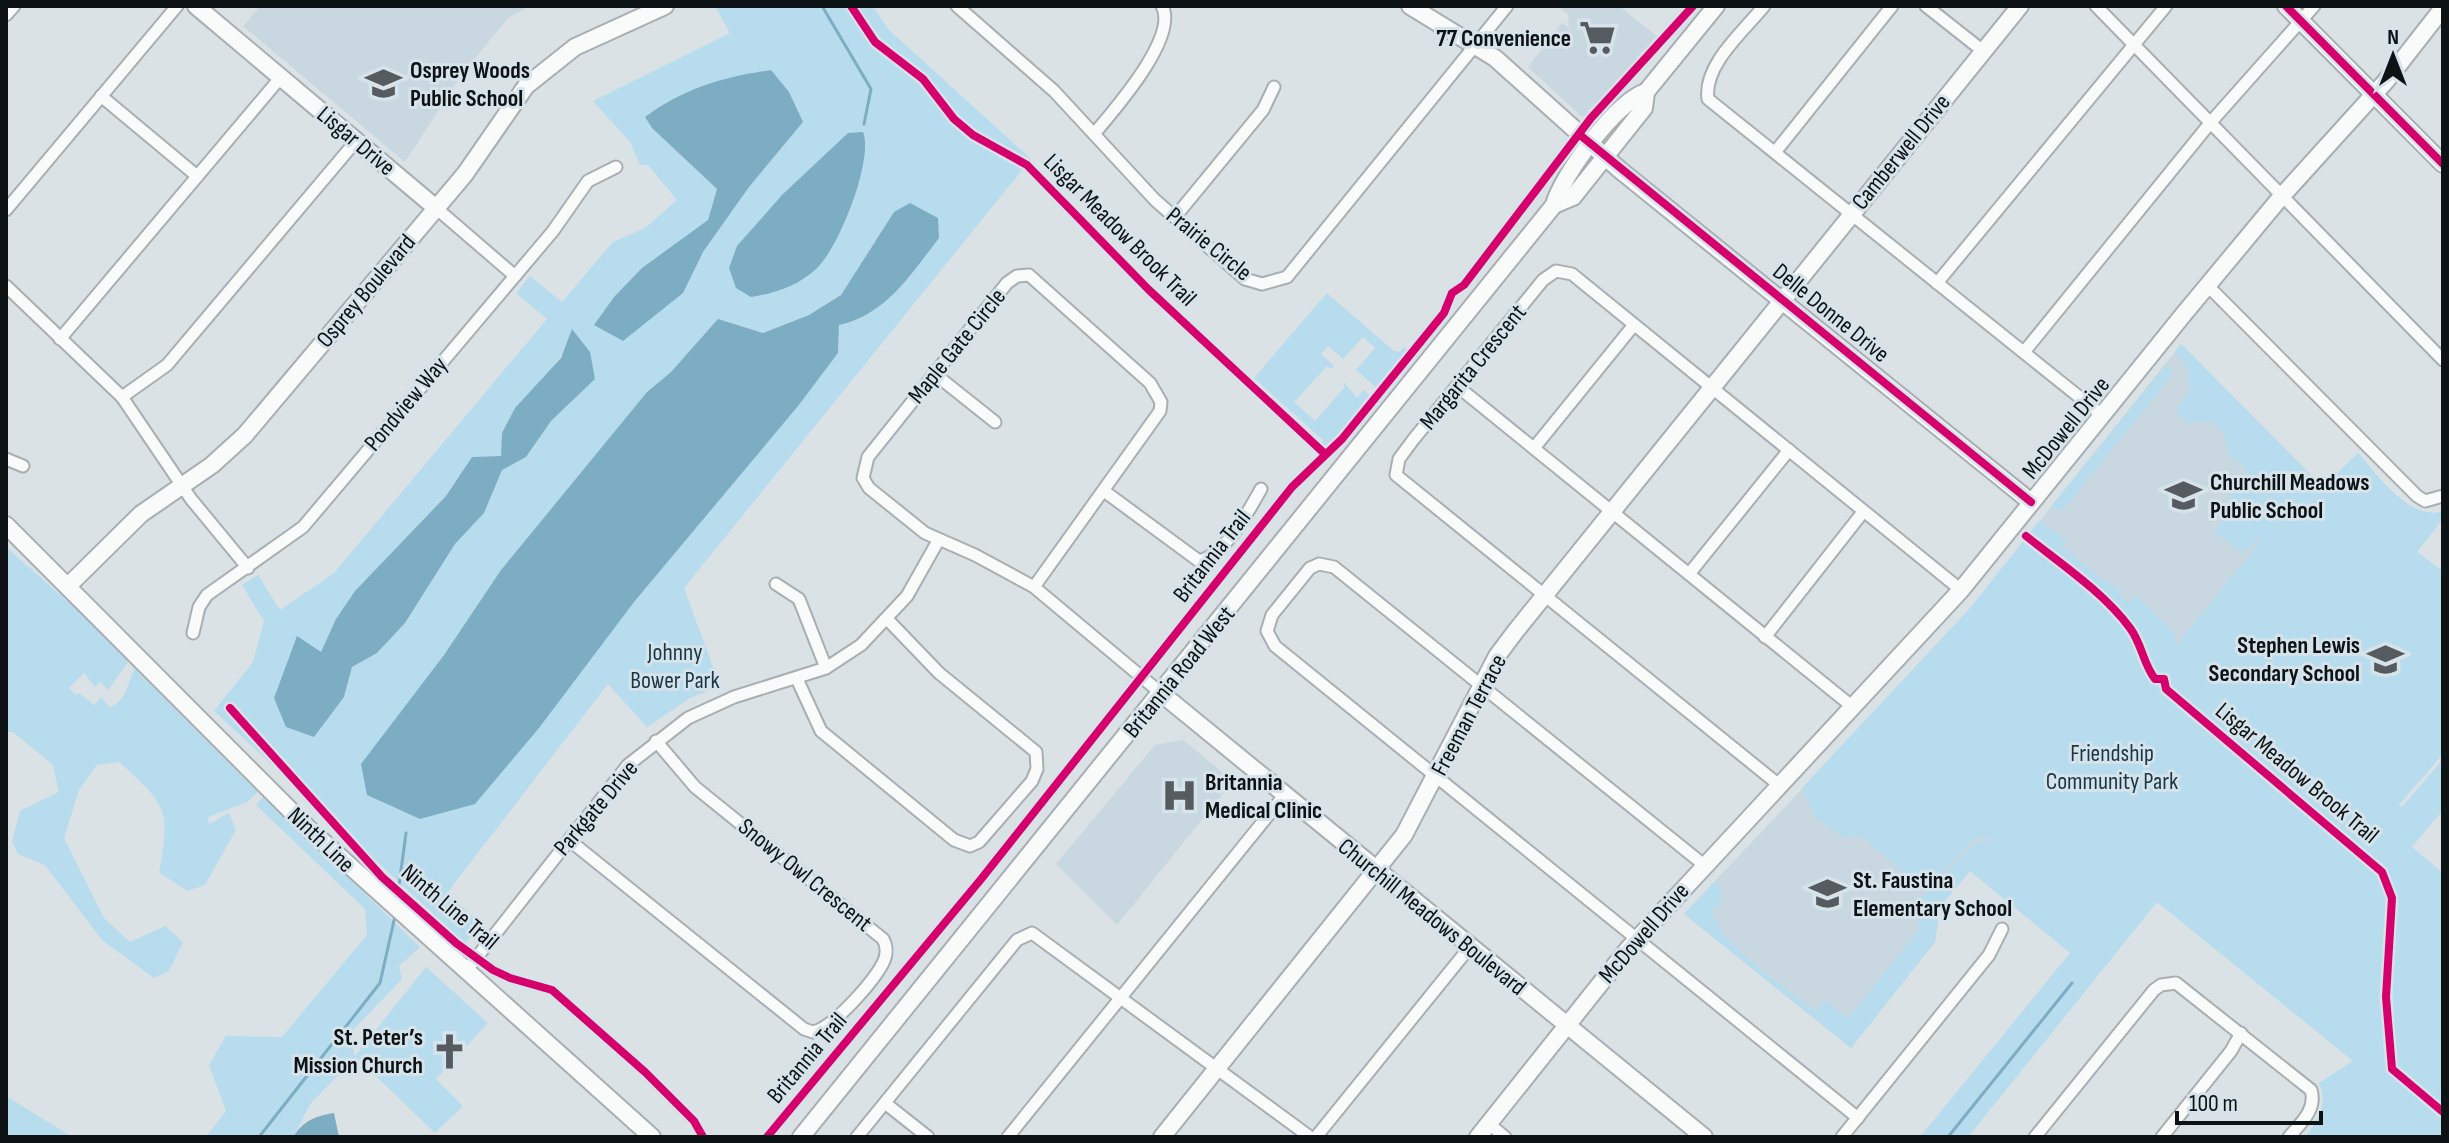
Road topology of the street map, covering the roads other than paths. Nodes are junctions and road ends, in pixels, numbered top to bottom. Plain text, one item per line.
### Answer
1 (177, 6) edge
2 (196, 6) edge
3 (665, 6) edge
4 (957, 6) edge
5 (1162, 6) edge
6 (1410, 6) edge
7 (1507, 6) edge
8 (1716, 6) edge
9 (1764, 6) edge
10 (1892, 6) edge
11 (1926, 6) edge
12 (2020, 6) edge
13 (2096, 6) edge
14 (2166, 6) edge
15 (2286, 6) edge
16 (2314, 6) edge
17 (2443, 8) edge
18 (2302, 22) junction
19 (2133, 43) junction
20 (1476, 46) junction
21 (1983, 51) junction
22 (281, 77) junction
23 (1274, 87) dead end
24 (1646, 92) junction
25 (2375, 94) junction
26 (101, 96) junction
27 (2211, 122) junction
28 (1094, 134) junction
29 (356, 141) junction
30 (1591, 145) junction
31 (1776, 151) junction
32 (1605, 157) junction
33 (2443, 164) edge
34 (616, 167) dead end
35 (197, 176) junction
36 (2281, 197) junction
37 (1554, 205) junction
38 (436, 208) junction
39 (6, 210) edge
40 (1851, 215) junction
41 (1175, 217) junction
42 (515, 276) junction
43 (1937, 283) junction
44 (6, 286) edge
45 (2208, 286) junction
46 (1784, 299) junction
47 (1633, 326) junction
48 (60, 339) junction
49 (2024, 352) junction
50 (2443, 360) edge
51 (936, 375) junction
52 (1457, 386) junction
53 (1712, 389) junction
54 (122, 397) junction
55 (2103, 416) junction
56 (995, 422) dead end
57 (1534, 448) junction
58 (1789, 450) junction
59 (6, 459) edge
60 (23, 466) dead end
61 (181, 486) junction
62 (1261, 489) dead end
63 (1104, 491) junction
64 (2443, 496) edge
65 (2031, 502) junction
66 (1612, 511) junction
67 (1863, 512) junction
68 (6, 525) edge
69 (938, 541) junction
70 (248, 568) junction
71 (1689, 574) junction
72 (776, 584) dead end
73 (68, 586) junction
74 (1034, 587) junction
75 (1961, 590) junction
76 (1543, 597) junction
77 (888, 620) junction
78 (193, 633) dead end
79 (1765, 637) junction
80 (826, 668) junction
81 (797, 679) junction
82 (1481, 686) junction
83 (1162, 694) junction
84 (1854, 708) junction
85 (656, 741) junction
86 (1436, 777) junction
87 (1779, 785) junction
88 (1283, 797) junction
89 (569, 840) junction
90 (1704, 865) junction
91 (1375, 872) junction
92 (2002, 929) dead end
93 (1637, 938) junction
94 (1469, 948) junction
95 (466, 971) junction
96 (1119, 999) junction
97 (1567, 1026) junction
98 (2241, 1033) junction
99 (1217, 1069) junction
100 (885, 1103) junction
101 (1858, 1118) junction
102 (1484, 1131) edge
103 (652, 1137) edge
104 (801, 1137) edge
105 (857, 1137) edge
106 (928, 1137) edge
107 (1008, 1137) edge
108 (1162, 1137) edge
109 (1310, 1137) edge
110 (1316, 1137) edge
111 (1505, 1137) edge
112 (1704, 1137) edge
113 (1842, 1137) edge
114 (2035, 1137) edge
115 (2162, 1137) edge
116 (2289, 1137) edge

1 - 26 street
2 - 22 street, Lisgar Drive
3 - 38 street, Osprey Boulevard
4 - 28 street, Prairie Circle
5 - 28 street
6 - 20 street, Delle Donne Drive
7 - 20 street, Prairie Circle
8 - 24 street, Britannia Road West
9 - 31 street
10 - 31 street
11 - 21 street
12 - 21 street, Camberwell Drive
13 - 19 street
14 - 19 street
15 - 18 street
16 - 18 street
17 - 25 street, McDowell Drive
18 - 25 street
18 - 27 street
19 - 27 street
19 - 43 street
20 - 30 street, Delle Donne Drive
20 - 41 street, Prairie Circle
21 - 40 street, Camberwell Drive
22 - 29 street, Lisgar Drive
22 - 35 street
23 - 41 street
24 - 30 street, Britannia Road West
24 - 32 street, Britannia Road West
25 - 33 street
25 - 36 street, McDowell Drive
26 - 35 street
26 - 39 street
27 - 36 street
27 - 49 street
28 - 41 street, Prairie Circle
29 - 38 street, Lisgar Drive
29 - 54 street
30 - 32 street, Delle Donne Drive
30 - 37 street, Britannia Road West
31 - 40 street
32 - 37 street, Britannia Road West
32 - 46 street, Delle Donne Drive
34 - 42 street, Pondview Way
35 - 48 street
36 - 45 street, McDowell Drive
36 - 50 street
37 - 83 street, Britannia Road West
38 - 42 street, Lisgar Drive
38 - 61 street, Osprey Boulevard
40 - 43 street
40 - 46 street, Camberwell Drive
42 - 70 street, Pondview Way
43 - 49 street
44 - 48 street
45 - 55 street, McDowell Drive
45 - 64 street
46 - 53 street, Freeman Terrace
46 - 65 street, Delle Donne Drive
47 - 52 street, Margarita Crescent
47 - 53 street, Margarita Crescent
47 - 57 street
48 - 54 street
49 - 55 street
51 - 56 street
51 - 63 street, Maple Gate Circle
51 - 69 street, Maple Gate Circle
52 - 57 street
52 - 76 street, Margarita Crescent
53 - 58 street
53 - 66 street, Freeman Terrace
54 - 61 street
55 - 65 street, McDowell Drive
57 - 66 street
58 - 67 street
58 - 71 street
59 - 60 street
61 - 70 street
61 - 73 street, Osprey Boulevard
62 - 63 street
63 - 74 street, Maple Gate Circle
65 - 75 street, McDowell Drive
66 - 71 street
66 - 76 street, Freeman Terrace
67 - 75 street
67 - 79 street
68 - 73 street, Ninth Line
69 - 74 street, Maple Gate Circle
69 - 77 street, Parkgate Drive
70 - 78 street, Pondview Way
71 - 79 street
72 - 80 street
73 - 95 street, Ninth Line
74 - 83 street, Maple Gate Circle
75 - 84 street, McDowell Drive
76 - 82 street, Freeman Terrace
76 - 87 street
77 - 80 street, Parkgate Drive
77 - 81 street
79 - 84 street
80 - 81 street, Parkgate Drive
81 - 85 street, Parkgate Drive
82 - 86 street, Freeman Terrace
82 - 86 street
82 - 90 street
83 - 88 street, Churchill Meadows Boulevard
83 - 104 street, Britannia Road West
84 - 87 street, McDowell Drive
85 - 89 street, Parkgate Drive
85 - 89 street, Snowy Owl Crescent
86 - 91 street, Freeman Terrace
86 - 93 street
87 - 90 street, McDowell Drive
88 - 91 street, Churchill Meadows Boulevard
88 - 96 street
89 - 95 street, Parkgate Drive
90 - 93 street, McDowell Drive
91 - 94 street, Churchill Meadows Boulevard
91 - 99 street, Freeman Terrace
92 - 101 street
93 - 97 street, McDowell Drive
93 - 101 street
94 - 97 street, Churchill Meadows Boulevard
94 - 110 street
95 - 103 street, Ninth Line
96 - 99 street
96 - 100 street
96 - 107 street
97 - 102 street, McDowell Drive
97 - 112 street, Churchill Meadows Boulevard
98 - 114 street
98 - 115 street
98 - 116 street
99 - 108 street, Freeman Terrace
99 - 109 street
100 - 105 street
100 - 106 street
101 - 113 street
102 - 111 street

